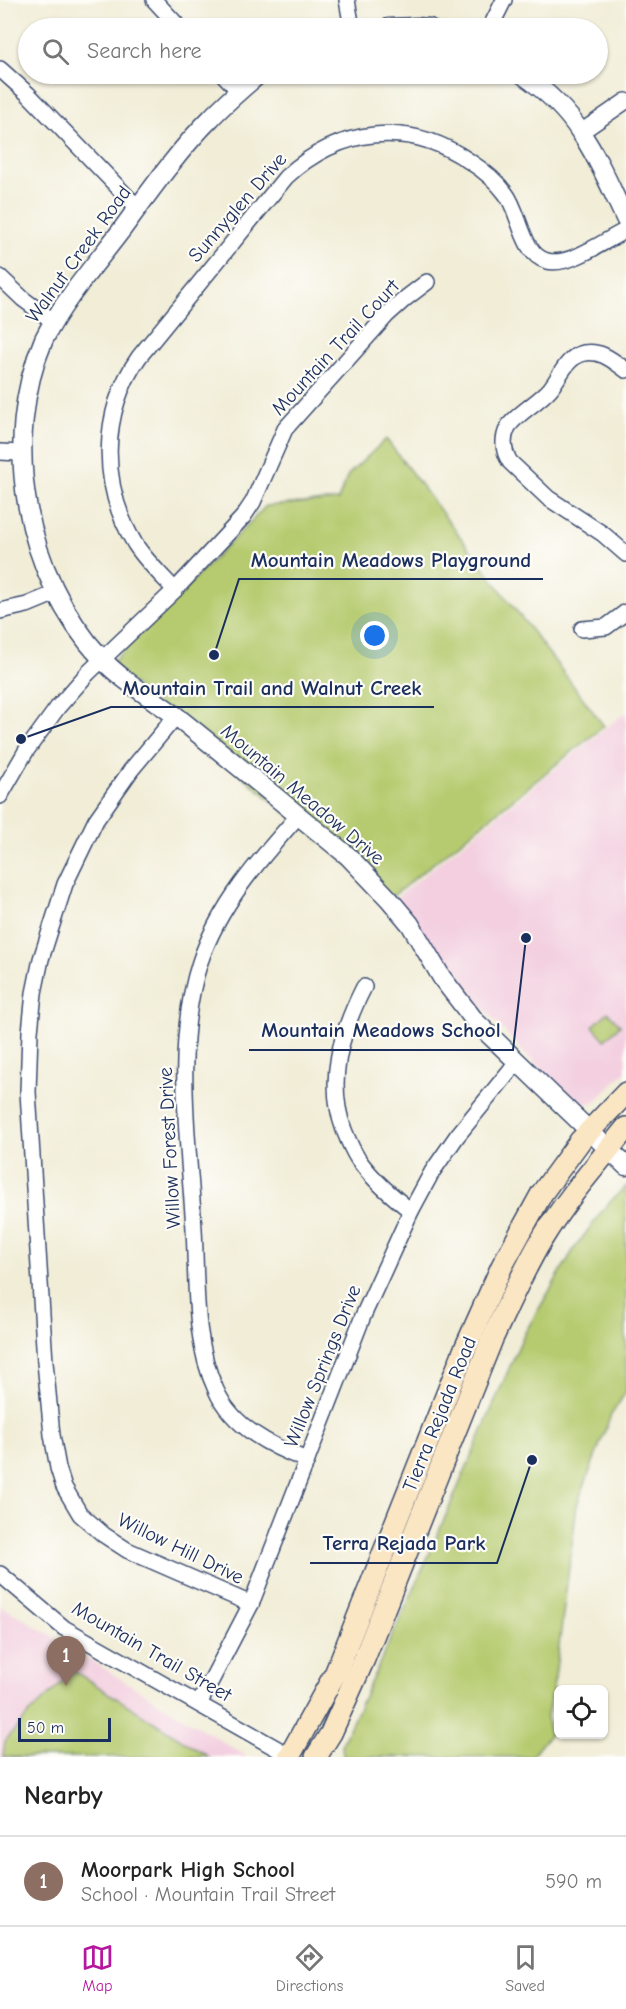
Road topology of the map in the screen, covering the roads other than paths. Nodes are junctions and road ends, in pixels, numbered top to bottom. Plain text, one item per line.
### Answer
1 (154, 0) edge
2 (347, 0) edge
3 (504, 0) edge
4 (171, 18) edge
5 (350, 18) edge
6 (495, 18) edge
7 (0, 69) edge
8 (232, 84) edge
9 (247, 84) edge
10 (536, 84) edge
11 (239, 91) junction
12 (626, 101) edge
13 (581, 132) junction
14 (138, 208) junction
15 (626, 220) edge
16 (626, 230) edge
17 (0, 277) edge
18 (427, 282) dead end
19 (54, 322) junction
20 (626, 370) edge
21 (0, 452) edge
22 (19, 453) junction
23 (626, 554) edge
24 (175, 590) junction
25 (56, 593) junction
26 (0, 611) edge
27 (626, 612) edge
28 (582, 629) dead end
29 (102, 660) junction
30 (176, 716) junction
31 (1, 790) edge
32 (298, 816) junction
33 (364, 987) dead end
34 (517, 1062) junction
35 (626, 1093) edge
36 (626, 1128) edge
37 (590, 1130) junction
38 (608, 1150) junction
39 (626, 1166) edge
40 (411, 1211) junction
41 (307, 1460) junction
42 (0, 1574) edge
43 (251, 1604) junction
44 (199, 1704) junction
45 (293, 1757) edge
46 (316, 1757) edge

1 - 4 street
2 - 5 street
3 - 6 street
7 - 14 street
8 - 11 street
9 - 11 street, Walnut Creek Road
10 - 13 street
11 - 14 street, Walnut Creek Road
12 - 13 street
13 - 15 street
14 - 19 street, Walnut Creek Road
16 - 24 street, Sunnyglen Drive
17 - 19 street
18 - 24 street, Mountain Trail Court
19 - 22 street, Walnut Creek Road
20 - 23 street
21 - 22 street
22 - 25 street, Walnut Creek Road
24 - 29 street
25 - 26 street
25 - 29 street, Walnut Creek Road
27 - 28 street
29 - 30 street, Mountain Meadow Drive
29 - 31 street
30 - 32 street, Mountain Meadow Drive
30 - 43 street, Willow Hill Drive
32 - 34 street, Mountain Meadow Drive
32 - 41 street, Willow Forest Drive
33 - 40 street
34 - 37 street, Mountain Meadow Drive
34 - 40 street, Willow Springs Drive
35 - 37 main road, Tierra Rejada Road
36 - 38 main road, Tierra Rejada Road
37 - 38 street, Mountain Meadow Drive
37 - 45 main road, Tierra Rejada Road
38 - 39 street, Mountain Meadow Drive
38 - 46 main road, Tierra Rejada Road
40 - 41 street, Willow Springs Drive
41 - 43 street, Willow Springs Drive
42 - 44 street, Mountain Trail Street
43 - 44 street, Willow Springs Drive
44 - 45 street, Mountain Trail Street

